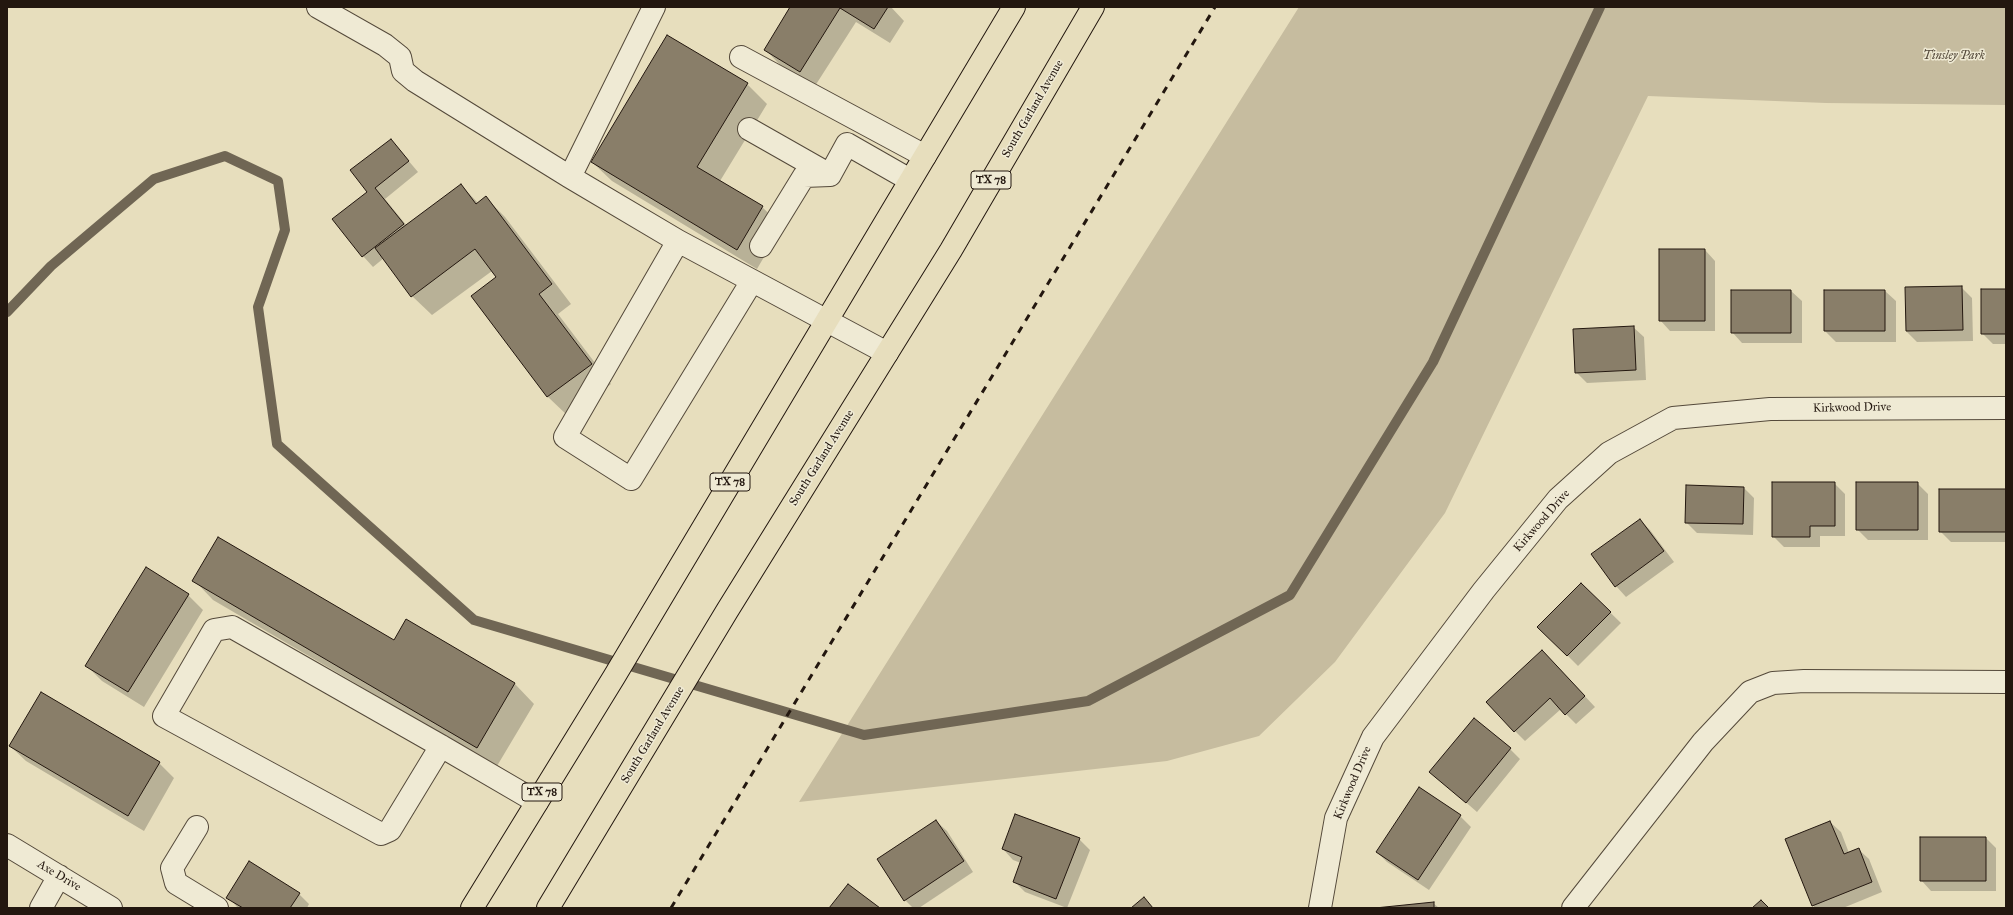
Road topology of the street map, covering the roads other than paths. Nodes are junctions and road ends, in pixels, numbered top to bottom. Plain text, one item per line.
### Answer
1 (318, 7) edge
2 (654, 7) edge
3 (1014, 7) edge
4 (1094, 7) edge
5 (741, 57) dead end
6 (750, 129) dead end
7 (925, 156) junction
8 (830, 175) junction
9 (570, 177) junction
10 (910, 180) junction
11 (678, 241) junction
12 (761, 246) dead end
13 (752, 281) junction
14 (827, 319) junction
15 (887, 353) junction
16 (2006, 408) edge
17 (2006, 682) edge
18 (441, 746) junction
19 (537, 802) junction
20 (197, 826) dead end
21 (7, 845) edge
22 (59, 876) junction
23 (40, 908) edge
24 (111, 908) edge
25 (217, 908) edge
26 (472, 908) edge
27 (548, 908) edge
28 (1320, 908) edge
29 (1573, 908) edge

1 - 9 street
2 - 9 street
3 - 7 main road, TX 78
4 - 15 main road, South Garland Avenue / TX 78
5 - 7 street
6 - 8 street
7 - 10 main road, TX 78
8 - 10 street
8 - 12 street
9 - 11 street
10 - 14 main road, TX 78
11 - 13 street
11 - 13 street
13 - 14 street
14 - 15 street
14 - 19 main road, TX 78
15 - 27 main road, South Garland Avenue / TX 78
16 - 28 street, Kirkwood Drive
17 - 29 street
18 - 18 street
18 - 19 street
19 - 26 main road, TX 78
20 - 25 street
21 - 22 street, Axe Drive
22 - 23 street
22 - 24 street, Axe Drive

